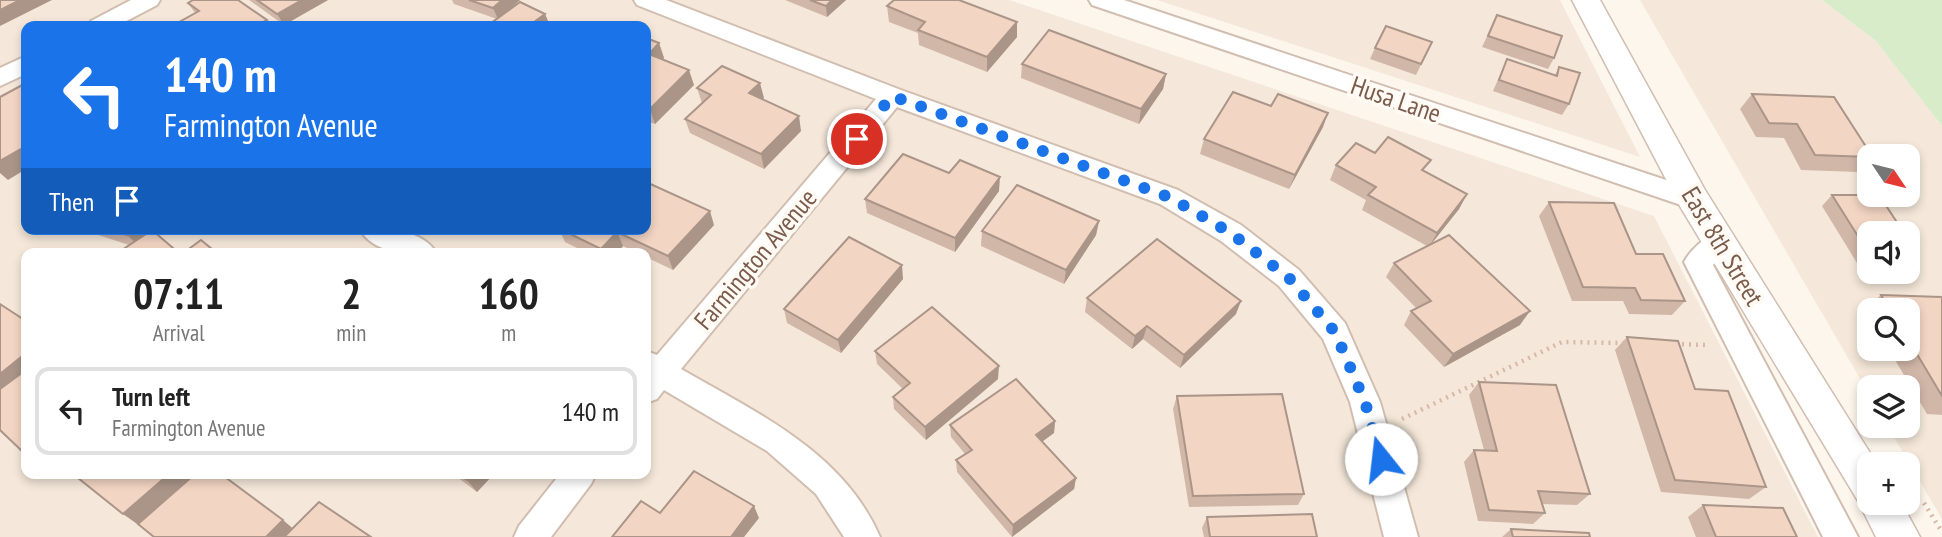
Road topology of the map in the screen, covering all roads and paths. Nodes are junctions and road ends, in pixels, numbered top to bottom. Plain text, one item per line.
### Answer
1 (149, 0) edge
2 (645, 0) edge
3 (1100, 0) edge
4 (1586, 0) edge
5 (109, 21) edge
6 (21, 67) edge
7 (0, 78) edge
8 (892, 96) junction
9 (1693, 199) junction
10 (385, 235) edge
11 (1719, 243) junction
12 (411, 248) edge
13 (1630, 343) edge
14 (1672, 344) edge
15 (1741, 345) junction
16 (651, 375) edge
17 (1374, 433) junction
18 (1857, 467) edge
19 (576, 479) edge
20 (1886, 515) edge
21 (531, 537) edge
22 (863, 537) edge
23 (1401, 537) edge
24 (1841, 537) edge
25 (1899, 537) edge

1 - 5 street
2 - 8 street
3 - 9 street, Husa Lane
4 - 9 street, East 8th Street
6 - 7 street
8 - 16 street, Farmington Avenue
8 - 17 street
9 - 11 street, East 8th Street
10 - 12 street
11 - 15 street
11 - 18 street, East 8th Street
13 - 17 path
14 - 15 path
15 - 24 street
16 - 22 street
17 - 23 street
19 - 21 street
20 - 25 street

